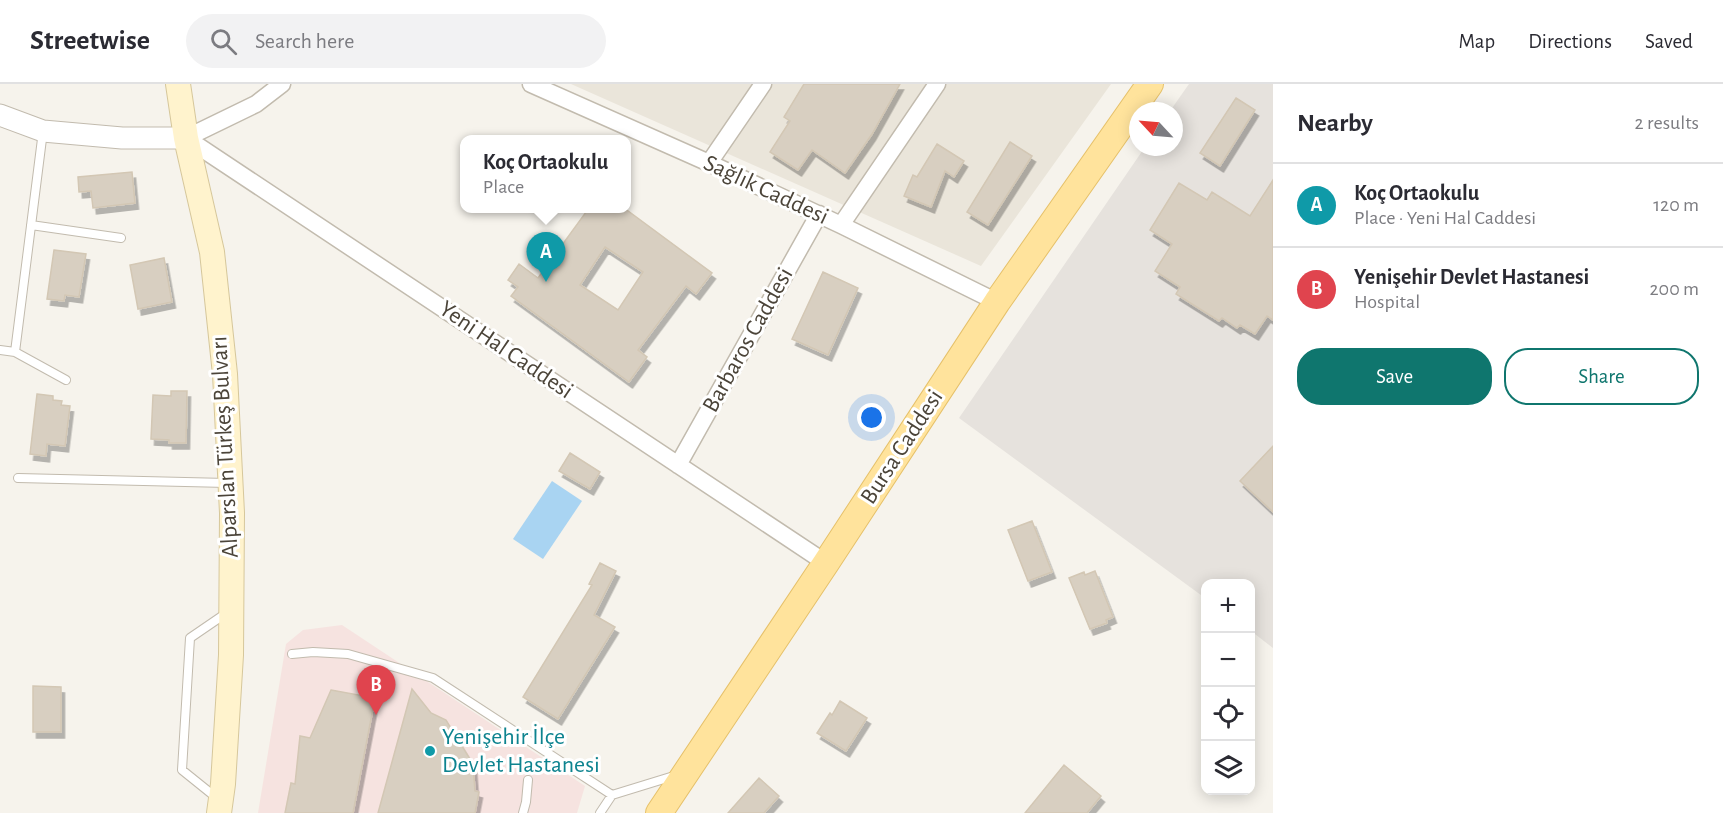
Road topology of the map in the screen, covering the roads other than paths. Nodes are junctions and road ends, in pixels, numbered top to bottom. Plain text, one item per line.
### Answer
1 (178, 84) edge
2 (282, 84) edge
3 (763, 84) edge
4 (937, 84) edge
5 (539, 85) edge
6 (1141, 87) edge
7 (0, 115) edge
8 (43, 131) junction
9 (186, 138) junction
10 (709, 163) junction
11 (819, 214) junction
12 (31, 225) junction
13 (841, 225) junction
14 (121, 238) dead end
15 (997, 302) junction
16 (0, 350) edge
17 (15, 352) junction
18 (66, 380) dead end
19 (678, 465) junction
20 (18, 478) dead end
21 (231, 484) junction
22 (826, 563) junction
23 (231, 610) junction
24 (292, 654) dead end
25 (686, 772) junction
26 (528, 780) dead end
27 (612, 795) junction
28 (220, 807) edge
29 (523, 813) edge
30 (600, 813) edge
31 (659, 813) edge

1 - 9 main road, Alparslan Türkeş Bulvarı
2 - 9 street
3 - 10 street
4 - 13 street
5 - 10 street, Sağlık Caddesi
6 - 15 main road, Bursa Caddesi
7 - 8 street
8 - 9 street
8 - 12 lane
9 - 19 street, Yeni Hal Caddesi
9 - 21 main road, Alparslan Türkeş Bulvarı
10 - 11 street, Sağlık Caddesi
11 - 13 street, Sağlık Caddesi
11 - 19 street, Barbaros Caddesi
12 - 14 lane
12 - 17 lane
13 - 15 street, Sağlık Caddesi
15 - 22 main road, Bursa Caddesi
16 - 17 lane
17 - 18 lane
19 - 22 street, Yeni Hal Caddesi
20 - 21 lane
21 - 23 main road, Alparslan Türkeş Bulvarı
22 - 25 main road, Bursa Caddesi
23 - 28 main road, Alparslan Türkeş Bulvarı
23 - 28 lane
24 - 27 lane
25 - 27 lane
25 - 31 main road, Bursa Caddesi
26 - 29 lane
27 - 30 lane

